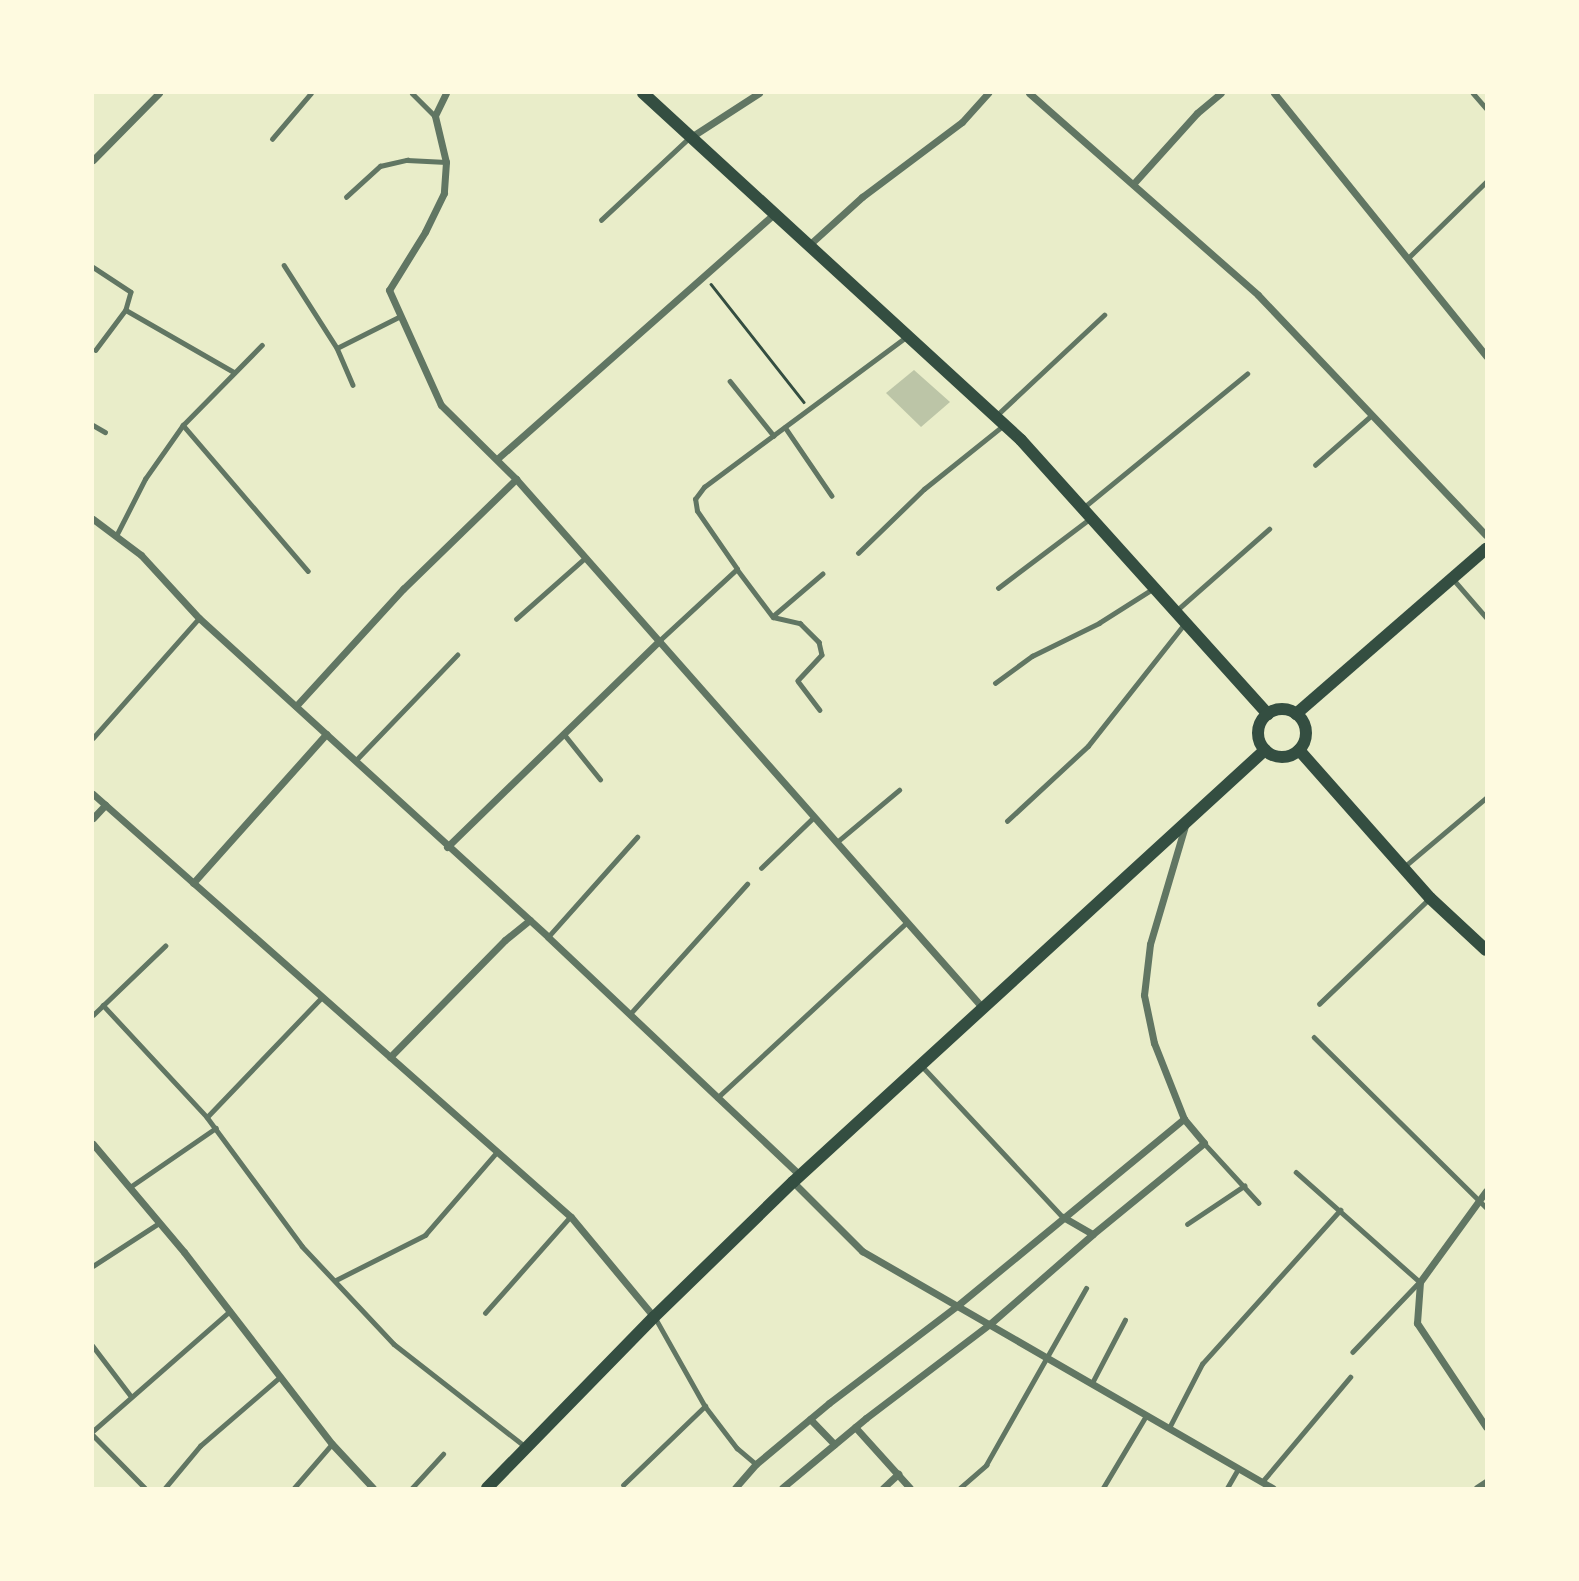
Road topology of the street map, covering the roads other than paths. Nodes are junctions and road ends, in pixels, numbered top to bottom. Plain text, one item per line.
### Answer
1 (159, 93) edge
2 (311, 93) edge
3 (412, 93) edge
4 (446, 93) edge
5 (643, 93) edge
6 (760, 93) edge
7 (988, 93) edge
8 (1029, 93) edge
9 (1221, 93) edge
10 (1274, 93) edge
11 (1473, 93) edge
12 (1486, 108) edge
13 (435, 116) junction
14 (691, 137) junction
15 (272, 139) dead end
16 (93, 160) edge
17 (446, 162) junction
18 (1486, 182) edge
19 (1134, 183) junction
20 (346, 197) dead end
21 (774, 214) junction
22 (601, 220) dead end
23 (809, 245) junction
24 (1407, 259) junction
25 (284, 265) dead end
26 (93, 267) edge
27 (126, 310) junction
28 (1104, 315) dead end
29 (399, 317) junction
30 (908, 336) junction
31 (262, 345) dead end
32 (337, 348) junction
33 (96, 350) dead end
34 (1486, 356) edge
35 (234, 372) junction
36 (1247, 374) dead end
37 (730, 381) dead end
38 (353, 385) dead end
39 (1373, 415) junction
40 (1000, 421) junction
41 (93, 425) edge
42 (183, 425) junction
43 (785, 427) junction
44 (105, 432) dead end
45 (774, 436) junction
46 (497, 459) junction
47 (1315, 465) dead end
48 (516, 479) junction
49 (832, 496) dead end
50 (1087, 513) junction
51 (93, 519) edge
52 (1269, 528) dead end
53 (1486, 535) edge
54 (116, 536) junction
55 (1486, 549) edge
56 (858, 552) dead end
57 (585, 558) junction
58 (737, 569) junction
59 (308, 571) dead end
60 (822, 574) dead end
61 (1453, 579) junction
62 (998, 588) dead end
63 (1154, 588) junction
64 (1175, 611) junction
65 (773, 617) junction
66 (1486, 617) edge
67 (199, 618) junction
68 (516, 619) dead end
69 (1185, 622) junction
70 (660, 641) junction
71 (457, 655) dead end
72 (995, 683) dead end
73 (296, 706) junction
74 (820, 710) dead end
75 (1268, 714) junction
76 (1296, 714) junction
77 (326, 734) junction
78 (564, 734) junction
79 (93, 738) edge
80 (1265, 750) junction
81 (1299, 750) junction
82 (356, 760) junction
83 (600, 779) dead end
84 (899, 790) dead end
85 (93, 794) edge
86 (1486, 798) edge
87 (105, 805) junction
88 (93, 818) edge
89 (813, 818) junction
90 (1187, 818) junction
91 (1007, 821) dead end
92 (637, 837) dead end
93 (836, 842) junction
94 (447, 847) junction
95 (1404, 867) junction
96 (761, 868) dead end
97 (193, 883) junction
98 (747, 884) dead end
99 (1430, 898) junction
100 (530, 920) junction
101 (906, 923) junction
102 (548, 937) junction
103 (165, 946) dead end
104 (1486, 950) edge
105 (322, 997) junction
106 (1319, 1004) dead end
107 (103, 1005) junction
108 (982, 1007) junction
109 (630, 1014) junction
110 (93, 1015) edge
111 (1314, 1037) dead end
112 (390, 1056) junction
113 (920, 1064) junction
114 (718, 1098) junction
115 (208, 1116) junction
116 (1184, 1119) junction
117 (216, 1128) junction
118 (1204, 1143) junction
119 (94, 1147) edge
120 (497, 1151) junction
121 (1296, 1172) dead end
122 (797, 1179) junction
123 (1244, 1186) junction
124 (130, 1188) junction
125 (1486, 1191) edge
126 (1481, 1199) junction
127 (1259, 1203) dead end
128 (1486, 1207) edge
129 (1340, 1210) junction
130 (571, 1217) junction
131 (1063, 1217) junction
132 (159, 1223) junction
133 (1187, 1224) dead end
134 (1093, 1234) junction
135 (93, 1266) edge
136 (336, 1280) junction
137 (1420, 1282) junction
138 (1086, 1288) dead end
139 (958, 1305) junction
140 (230, 1311) junction
141 (485, 1313) dead end
142 (654, 1317) junction
143 (1125, 1320) dead end
144 (991, 1323) junction
145 (93, 1346) edge
146 (1353, 1352) dead end
147 (1048, 1357) junction
148 (280, 1377) junction
149 (1350, 1377) dead end
150 (1092, 1383) junction
151 (131, 1396) junction
152 (705, 1406) junction
153 (1146, 1415) junction
154 (810, 1419) junction
155 (855, 1427) junction
156 (1486, 1427) edge
157 (1169, 1428) junction
158 (93, 1433) edge
159 (332, 1444) junction
160 (834, 1444) junction
161 (526, 1447) junction
162 (443, 1454) dead end
163 (756, 1464) junction
164 (1238, 1469) junction
165 (898, 1474) junction
166 (1262, 1482) junction
167 (1486, 1482) edge
168 (623, 1485) dead end
169 (145, 1488) edge
170 (165, 1488) edge
171 (294, 1488) edge
172 (373, 1488) edge
173 (412, 1488) edge
174 (487, 1488) edge
175 (735, 1488) edge
176 (782, 1488) edge
177 (883, 1488) edge
178 (910, 1488) edge
179 (960, 1488) edge
180 (1103, 1488) edge
181 (1227, 1488) edge
182 (1272, 1488) edge
183 (1477, 1488) edge

1 - 16 street
2 - 15 lane
3 - 13 lane
4 - 13 street
5 - 14 main road
6 - 14 street
7 - 23 street
8 - 19 street
9 - 19 street
10 - 24 street
11 - 12 lane
13 - 17 street
14 - 21 main road
14 - 22 lane
17 - 20 lane
17 - 29 street
18 - 24 lane
19 - 39 street
21 - 23 main road
21 - 46 street
23 - 30 main road
24 - 34 street
25 - 32 lane
26 - 27 lane
27 - 33 lane
27 - 35 lane
28 - 40 lane
29 - 32 lane
29 - 46 street
30 - 40 main road
30 - 43 lane
31 - 35 lane
32 - 38 lane
35 - 42 lane
36 - 50 lane
37 - 45 lane
39 - 47 lane
39 - 53 street
40 - 50 main road
40 - 56 lane
41 - 44 lane
42 - 54 lane
42 - 59 lane
43 - 45 lane
43 - 49 lane
45 - 58 lane
46 - 48 street
48 - 57 street
48 - 73 street
50 - 62 lane
50 - 63 main road
51 - 54 street
52 - 64 lane
54 - 67 street
55 - 61 main road
57 - 68 lane
57 - 70 street
58 - 65 lane
58 - 70 lane
60 - 65 lane
61 - 66 lane
61 - 76 main road
63 - 64 main road
63 - 72 lane
64 - 69 main road
65 - 74 lane
67 - 73 street
67 - 79 lane
69 - 75 main road
69 - 91 lane
70 - 78 street
70 - 89 street
71 - 82 lane
73 - 77 street
75 - 76 main road
75 - 80 main road
76 - 81 main road
77 - 82 street
77 - 97 street
78 - 83 lane
78 - 94 street
80 - 81 main road
80 - 90 main road
81 - 95 main road
82 - 94 street
84 - 93 lane
85 - 87 street
86 - 95 lane
87 - 88 street
87 - 97 street
89 - 93 street
89 - 96 lane
90 - 108 main road
90 - 116 street
92 - 102 lane
93 - 101 street
94 - 100 street
95 - 99 main road
97 - 105 street
98 - 109 lane
99 - 104 main road
99 - 106 lane
100 - 102 street
100 - 112 street
101 - 108 street
101 - 114 lane
102 - 109 street
103 - 107 lane
105 - 112 street
105 - 115 lane
107 - 110 lane
107 - 115 lane
108 - 113 main road
109 - 114 street
111 - 126 lane
112 - 120 street
113 - 122 main road
113 - 131 lane
114 - 122 street
115 - 117 lane
116 - 118 street
116 - 131 street
117 - 124 lane
117 - 136 lane
118 - 123 lane
118 - 134 street
119 - 124 street
120 - 130 street
120 - 136 lane
121 - 129 lane
122 - 139 street
122 - 142 main road
123 - 127 lane
123 - 133 lane
124 - 132 street
125 - 126 street
126 - 128 lane
126 - 137 street
129 - 137 lane
129 - 157 lane
130 - 141 lane
130 - 142 street
131 - 134 street
131 - 139 street
132 - 135 lane
132 - 140 street
134 - 144 street
136 - 161 lane
137 - 146 lane
137 - 156 street
138 - 147 lane
139 - 144 street
139 - 154 street
140 - 148 street
140 - 151 lane
142 - 152 lane
142 - 161 main road
143 - 150 lane
144 - 147 street
144 - 155 street
145 - 151 lane
147 - 150 street
147 - 179 lane
148 - 159 street
148 - 170 lane
149 - 166 lane
150 - 153 street
151 - 158 lane
152 - 163 lane
152 - 168 lane
153 - 157 street
153 - 180 lane
154 - 160 street
154 - 163 street
155 - 160 street
155 - 165 street
157 - 164 street
158 - 169 lane
159 - 171 lane
159 - 172 street
160 - 176 street
161 - 174 main road
162 - 173 lane
163 - 175 street
164 - 166 street
164 - 181 lane
165 - 177 street
165 - 178 street
166 - 182 street
167 - 183 street

